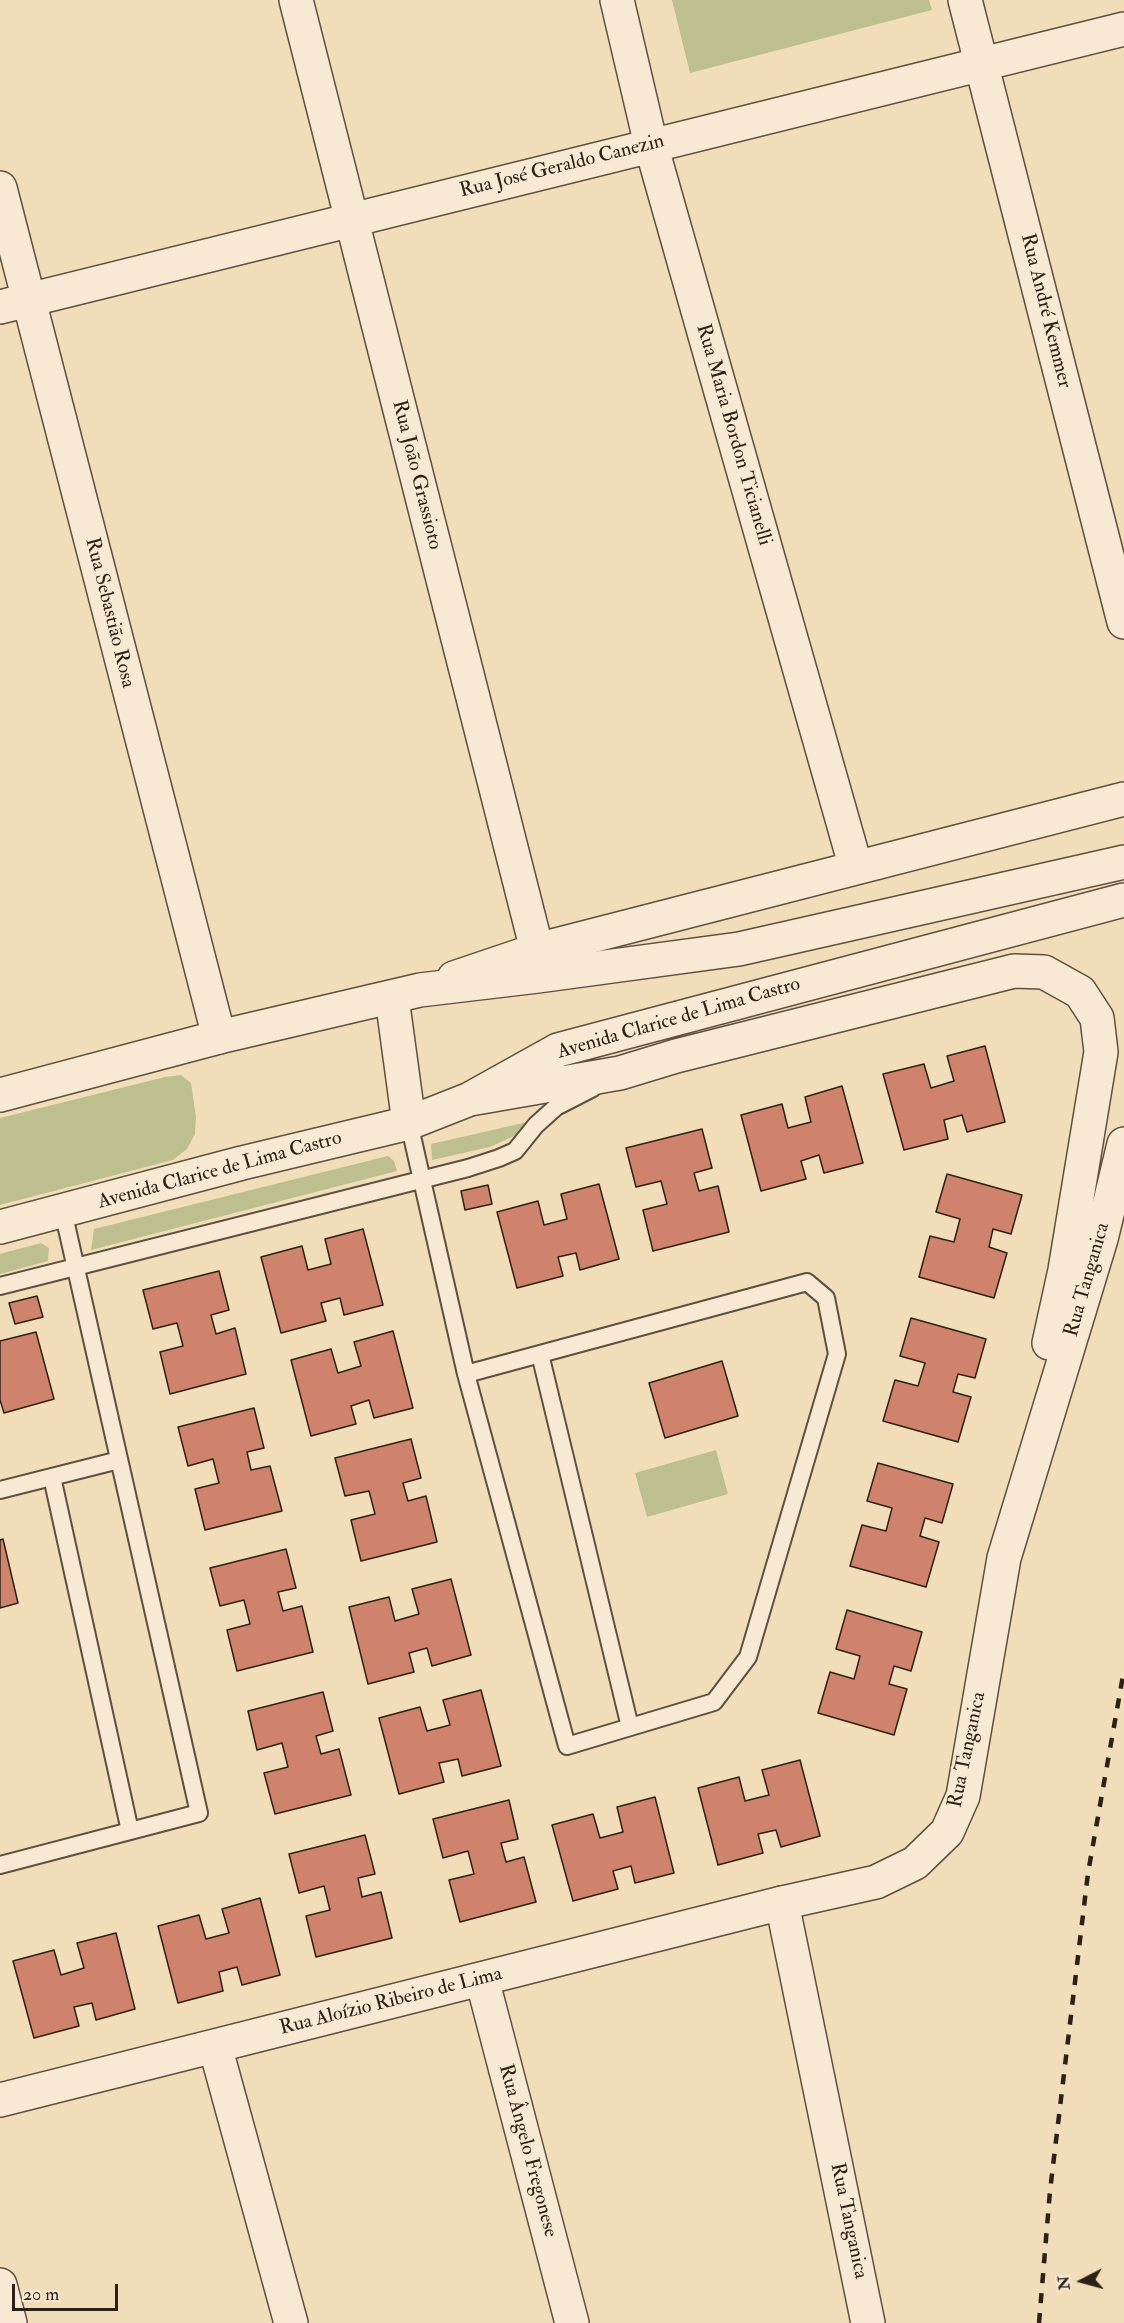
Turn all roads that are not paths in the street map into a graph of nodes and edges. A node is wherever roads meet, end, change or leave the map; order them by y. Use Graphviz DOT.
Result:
graph roads {
  1 [pos="296,0"];
  2 [pos="617,0"];
  3 [pos="965,0"];
  4 [pos="1124,29"];
  5 [pos="981,63"];
  6 [pos="651,145"];
  7 [pos="0,188"];
  8 [pos="351,220"];
  9 [pos="14,304"];
  10 [pos="1124,622"];
  11 [pos="1124,799"];
  12 [pos="1124,862"];
  13 [pos="856,868"];
  14 [pos="1124,900"];
  15 [pos="537,950"];
  16 [pos="406,994"];
  17 [pos="219,1037"];
  18 [pos="620,1073"];
  19 [pos="0,1095"];
  20 [pos="470,1099"];
  21 [pos="409,1123"];
  22 [pos="1124,1144"];
  23 [pos="422,1179"];
  24 [pos="63,1212"];
  25 [pos="0,1227"];
  26 [pos="76,1268"];
  27 [pos="0,1286"];
  28 [pos="540,1354"];
  29 [pos="466,1374"];
  30 [pos="118,1460"];
  31 [pos="52,1477"];
  32 [pos="0,1490"];
  33 [pos="1004,1558"];
  34 [pos="630,1727"];
  35 [pos="130,1831"];
  36 [pos="0,1865"];
  37 [pos="782,1903"];
  38 [pos="482,1979"];
  39 [pos="215,2046"];
  40 [pos="0,2100"];
  41 [pos="0,2285"];
  42 [pos="10,2323"];
  43 [pos="291,2323"];
  44 [pos="572,2323"];
  45 [pos="868,2323"];
  1 -- 8 [label="street, Rua João Grassioto"];
  2 -- 6 [label="street, Rua Maria Bordon Ticianelli"];
  3 -- 5 [label="street, Rua André Kemmer"];
  4 -- 5 [label="street, Rua José Geraldo Canezin"];
  5 -- 6 [label="street, Rua José Geraldo Canezin"];
  5 -- 10 [label="street, Rua André Kemmer"];
  6 -- 8 [label="street, Rua José Geraldo Canezin"];
  6 -- 13 [label="street, Rua Maria Bordon Ticianelli"];
  7 -- 9 [label="street, Rua Sebastião Rosa"];
  8 -- 9 [label="street, Rua José Geraldo Canezin"];
  8 -- 15 [label="street, Rua João Grassioto"];
  9 -- 17 [label="street, Rua Sebastião Rosa"];
  11 -- 13 [label="street"];
  12 -- 16 [label="street"];
  13 -- 15 [label="street"];
  14 -- 20 [label="street, Avenida Clarice de Lima Castro"];
  15 -- 16 [label="street"];
  16 -- 17 [label="street"];
  16 -- 21 [label="street"];
  17 -- 19 [label="street"];
  18 -- 20 [label="street"];
  18 -- 23 [label="lane"];
  18 -- 33 [label="street"];
  20 -- 21 [label="street, Avenida Clarice de Lima Castro"];
  21 -- 23 [label="lane"];
  21 -- 24 [label="street, Avenida Clarice de Lima Castro"];
  22 -- 33 [label="street, Rua Tanganica"];
  23 -- 26 [label="lane"];
  23 -- 29 [label="lane"];
  24 -- 25 [label="street, Avenida Clarice de Lima Castro"];
  24 -- 26 [label="lane"];
  26 -- 27 [label="lane"];
  26 -- 30 [label="lane"];
  28 -- 29 [label="lane"];
  28 -- 34 [label="lane"];
  28 -- 34 [label="lane"];
  29 -- 34 [label="lane"];
  30 -- 31 [label="lane"];
  30 -- 35 [label="lane"];
  31 -- 32 [label="lane"];
  31 -- 35 [label="lane"];
  33 -- 37 [label="street, Rua Tanganica"];
  35 -- 36 [label="lane"];
  37 -- 38 [label="street, Rua Aloízio Ribeiro de Lima"];
  37 -- 45 [label="street, Rua Tanganica"];
  38 -- 39 [label="street, Rua Aloízio Ribeiro de Lima"];
  38 -- 44 [label="street, Rua Ângelo Fregonese"];
  39 -- 40 [label="street, Rua Aloízio Ribeiro de Lima"];
  39 -- 43 [label="street"];
  41 -- 42 [label="street"];
}
